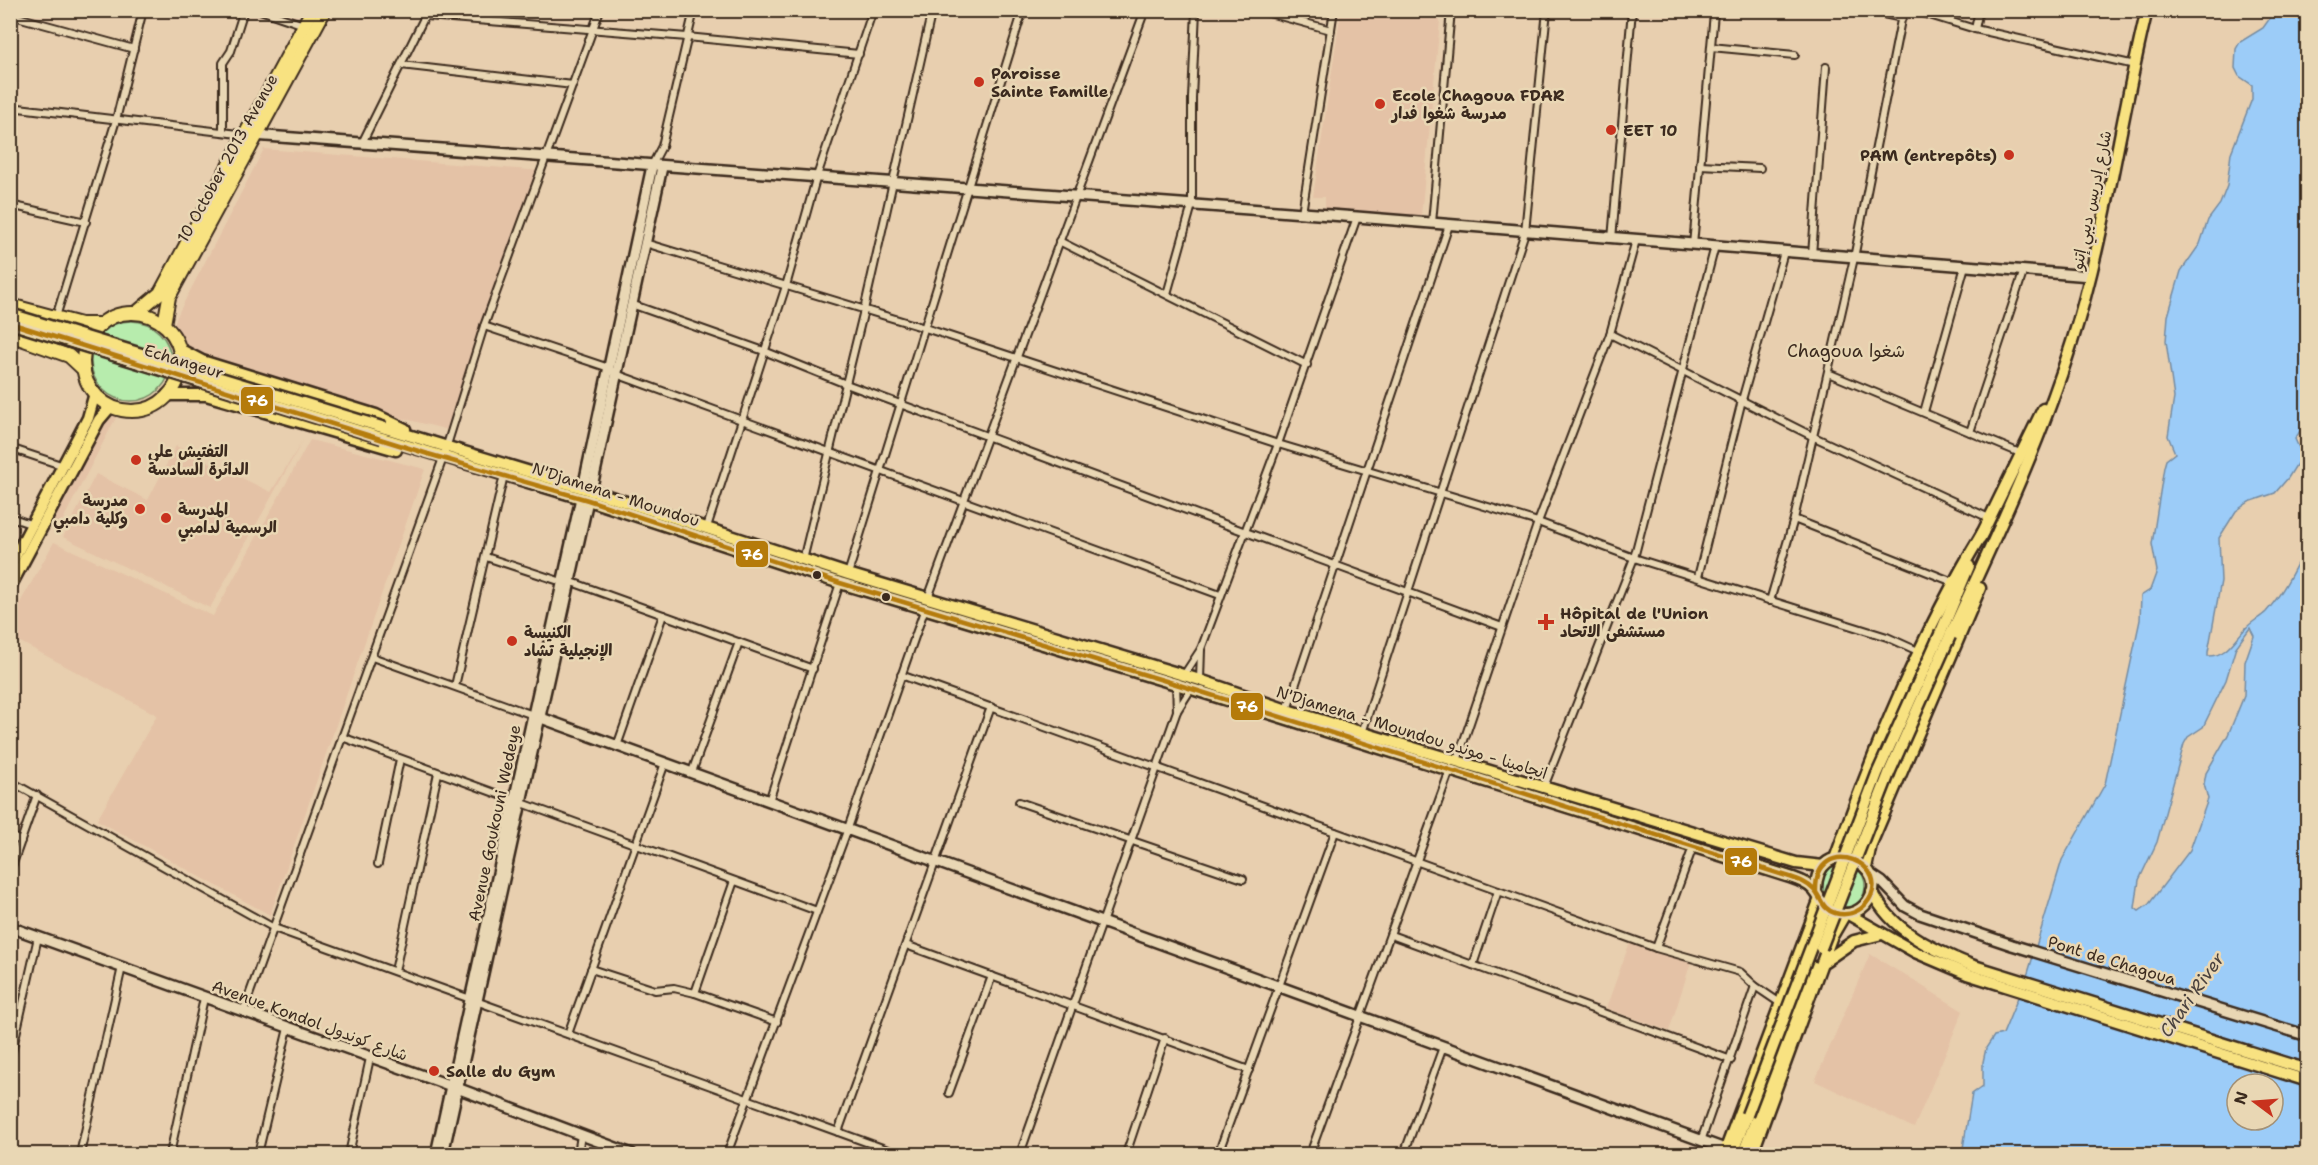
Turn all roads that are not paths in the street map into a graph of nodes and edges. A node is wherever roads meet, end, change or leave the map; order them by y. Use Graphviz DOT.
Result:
graph roads {
  1 [pos="143,10"];
  2 [pos="244,10"];
  3 [pos="260,10"];
  4 [pos="312,10"];
  5 [pos="325,10"];
  6 [pos="600,10"];
  7 [pos="694,10"];
  8 [pos="873,10"];
  9 [pos="932,10"];
  10 [pos="1023,10"];
  11 [pos="1145,10"];
  12 [pos="1196,10"];
  13 [pos="1258,10"];
  14 [pos="1334,10"];
  15 [pos="1451,10"];
  16 [pos="1546,10"];
  17 [pos="1632,10"];
  18 [pos="1866,10"];
  19 [pos="1903,10"];
  20 [pos="1912,10"];
  21 [pos="1979,10"];
  22 [pos="2121,10"];
  23 [pos="427,13"];
  24 [pos="1714,13"];
  25 [pos="2147,13"];
  26 [pos="10,15"];
  27 [pos="1902,18"];
  28 [pos="304,25"];
  29 [pos="594,29"];
  30 [pos="1975,29"];
  31 [pos="1331,30"];
  32 [pos="687,37"];
  33 [pos="1711,47"];
  34 [pos="134,49"];
  35 [pos="859,54"];
  36 [pos="1795,55"];
  37 [pos="401,65"];
  38 [pos="2135,65"];
  39 [pos="1826,67"];
  40 [pos="573,85"];
  41 [pos="10,107"];
  42 [pos="116,120"];
  43 [pos="223,132"];
  44 [pos="253,135"];
  45 [pos="362,143"];
  46 [pos="546,158"];
  47 [pos="1700,165"];
  48 [pos="657,166"];
  49 [pos="1760,168"];
  50 [pos="816,179"];
  51 [pos="892,184"];
  52 [pos="969,189"];
  53 [pos="1074,196"];
  54 [pos="10,205"];
  55 [pos="1192,205"];
  56 [pos="1302,213"];
  57 [pos="1357,217"];
  58 [pos="86,222"];
  59 [pos="1432,223"];
  60 [pos="1449,225"];
  61 [pos="1525,232"];
  62 [pos="1612,239"];
  63 [pos="1636,240"];
  64 [pos="1059,241"];
  65 [pos="645,243"];
  66 [pos="1693,245"];
  67 [pos="1715,246"];
  68 [pos="1784,252"];
  69 [pos="1812,255"];
  70 [pos="1854,258"];
  71 [pos="1965,266"];
  72 [pos="2024,270"];
  73 [pos="2091,276"];
  74 [pos="786,286"];
  75 [pos="1167,294"];
  76 [pos="10,304"];
  77 [pos="631,304"];
  78 [pos="864,310"];
  79 [pos="136,313"];
  80 [pos="10,314"];
  81 [pos="56,318"];
  82 [pos="10,323"];
  83 [pos="101,324"];
  84 [pos="164,324"];
  85 [pos="484,326"];
  86 [pos="925,328"];
  87 [pos="1610,334"];
  88 [pos="10,335"];
  89 [pos="179,349"];
  90 [pos="765,351"];
  91 [pos="1017,358"];
  92 [pos="1307,365"];
  93 [pos="84,370"];
  94 [pos="612,371"];
  95 [pos="1683,371"];
  96 [pos="1828,373"];
  97 [pos="846,384"];
  98 [pos="95,393"];
  99 [pos="2053,393"];
  100 [pos="167,395"];
  101 [pos="1742,400"];
  102 [pos="902,403"];
  103 [pos="111,406"];
  104 [pos="1924,412"];
  105 [pos="742,421"];
  106 [pos="1970,432"];
  107 [pos="383,433"];
  108 [pos="986,436"];
  109 [pos="1812,436"];
  110 [pos="424,440"];
  111 [pos="1278,444"];
  112 [pos="446,446"];
  113 [pos="10,448"];
  114 [pos="829,453"];
  115 [pos="2020,453"];
  116 [pos="428,454"];
  117 [pos="443,458"];
  118 [pos="64,466"];
  119 [pos="1368,470"];
  120 [pos="881,471"];
  121 [pos="504,475"];
  122 [pos="58,488"];
  123 [pos="1440,493"];
  124 [pos="586,494"];
  125 [pos="962,501"];
  126 [pos="10,518"];
  127 [pos="1989,518"];
  128 [pos="1794,519"];
  129 [pos="1538,522"];
  130 [pos="33,525"];
  131 [pos="707,527"];
  132 [pos="1245,530"];
  133 [pos="1983,532"];
  134 [pos="1995,537"];
  135 [pos="486,557"];
  136 [pos="1634,558"];
  137 [pos="803,560"];
  138 [pos="1334,565"];
  139 [pos="10,566"];
  140 [pos="822,566"];
  141 [pos="848,574"];
  142 [pos="1698,577"];
  143 [pos="566,581"];
  144 [pos="1953,582"];
  145 [pos="840,583"];
  146 [pos="10,588"];
  147 [pos="1406,591"];
  148 [pos="1220,595"];
  149 [pos="1770,601"];
  150 [pos="927,603"];
  151 [pos="663,615"];
  152 [pos="1502,627"];
  153 [pos="1945,634"];
  154 [pos="739,642"];
  155 [pos="1201,649"];
  156 [pos="1920,652"];
  157 [pos="372,657"];
  158 [pos="813,669"];
  159 [pos="901,675"];
  160 [pos="1185,675"];
  161 [pos="1200,680"];
  162 [pos="1176,684"];
  163 [pos="455,686"];
  164 [pos="1191,689"];
  165 [pos="991,707"];
  166 [pos="1287,710"];
  167 [pos="1177,711"];
  168 [pos="536,716"];
  169 [pos="1362,733"];
  170 [pos="342,737"];
  171 [pos="617,746"];
  172 [pos="400,759"];
  173 [pos="664,763"];
  174 [pos="1454,765"];
  175 [pos="1158,767"];
  176 [pos="438,772"];
  177 [pos="692,772"];
  178 [pos="10,781"];
  179 [pos="1544,787"];
  180 [pos="37,795"];
  181 [pos="517,801"];
  182 [pos="768,801"];
  183 [pos="1019,802"];
  184 [pos="847,831"];
  185 [pos="1335,832"];
  186 [pos="10,836"];
  187 [pos="21,841"];
  188 [pos="1132,841"];
  189 [pos="636,845"];
  190 [pos="1693,847"];
  191 [pos="1835,859"];
  192 [pos="1417,861"];
  193 [pos="935,863"];
  194 [pos="378,864"];
  195 [pos="1823,866"];
  196 [pos="1868,871"];
  197 [pos="10,872"];
  198 [pos="1243,879"];
  199 [pos="734,881"];
  200 [pos="1498,891"];
  201 [pos="1872,891"];
  202 [pos="1818,896"];
  203 [pos="817,911"];
  204 [pos="1847,914"];
  205 [pos="1102,923"];
  206 [pos="10,927"];
  207 [pos="274,928"];
  208 [pos="1882,934"];
  209 [pos="1390,935"];
  210 [pos="38,937"];
  211 [pos="906,945"];
  212 [pos="1656,948"];
  213 [pos="1822,964"];
  214 [pos="1473,965"];
  215 [pos="122,968"];
  216 [pos="591,969"];
  217 [pos="395,971"];
  218 [pos="992,976"];
  219 [pos="1999,980"];
  220 [pos="1755,986"];
  221 [pos="1280,987"];
  222 [pos="695,993"];
  223 [pos="204,998"];
  224 [pos="473,1000"];
  225 [pos="1780,1003"];
  226 [pos="1073,1005"];
  227 [pos="243,1012"];
  228 [pos="1360,1018"];
  229 [pos="777,1022"];
  230 [pos="288,1028"];
  231 [pos="568,1034"];
  232 [pos="2307,1036"];
  233 [pos="1166,1038"];
  234 [pos="1443,1047"];
  235 [pos="370,1058"];
  236 [pos="1731,1060"];
  237 [pos="10,1061"];
  238 [pos="1249,1070"];
  239 [pos="2307,1070"];
  240 [pos="2307,1082"];
  241 [pos="454,1087"];
  242 [pos="949,1093"];
  243 [pos="747,1100"];
  244 [pos="1752,1117"];
  245 [pos="838,1132"];
  246 [pos="581,1135"];
  247 [pos="1701,1141"];
  248 [pos="1727,1153"];
  249 [pos="81,1155"];
  250 [pos="170,1155"];
  251 [pos="258,1155"];
  252 [pos="349,1155"];
  253 [pos="436,1155"];
  254 [pos="443,1155"];
  255 [pos="578,1155"];
  256 [pos="632,1155"];
  257 [pos="727,1155"];
  258 [pos="899,1155"];
  259 [pos="1020,1155"];
  260 [pos="1126,1155"];
  261 [pos="1218,1155"];
  262 [pos="1310,1155"];
  263 [pos="1404,1155"];
  264 [pos="1743,1155"];
  265 [pos="1752,1155"];
  1 -- 34 [label="street"];
  2 -- 43 [label="street"];
  3 -- 28 [label="street"];
  4 -- 28 [label="highway, 10 October 2013 Avenue"];
  5 -- 44 [label="highway, 10 October 2013 Avenue"];
  6 -- 29 [label="street"];
  7 -- 32 [label="street"];
  8 -- 35 [label="street"];
  9 -- 51 [label="street"];
  10 -- 52 [label="street"];
  11 -- 53 [label="street"];
  12 -- 55 [label="street"];
  13 -- 31 [label="street"];
  14 -- 31 [label="street"];
  15 -- 59 [label="street"];
  16 -- 61 [label="street"];
  17 -- 62 [label="street"];
  18 -- 27 [label="street"];
  19 -- 27 [label="street"];
  20 -- 30 [label="street"];
  21 -- 30 [label="street"];
  22 -- 25 [label="street"];
  23 -- 29 [label="street"];
  23 -- 37 [label="street"];
  24 -- 33 [label="street"];
  25 -- 38 [label="main road, شارع إدريس ديبي إتنو"];
  26 -- 34 [label="street"];
  27 -- 70 [label="street"];
  28 -- 44 [label="highway, 10 October 2013 Avenue"];
  29 -- 32 [label="street"];
  29 -- 40 [label="street"];
  30 -- 38 [label="street"];
  31 -- 56 [label="street"];
  32 -- 35 [label="street"];
  32 -- 48 [label="street"];
  33 -- 36 [label="street"];
  33 -- 47 [label="street"];
  34 -- 42 [label="street"];
  35 -- 50 [label="street"];
  37 -- 40 [label="street"];
  37 -- 45 [label="street"];
  38 -- 73 [label="main road, شارع إدريس ديبي إتنو"];
  39 -- 69 [label="street"];
  40 -- 46 [label="street"];
  41 -- 42 [label="street"];
  42 -- 43 [label="street"];
  42 -- 58 [label="street"];
  43 -- 44 [label="street"];
  44 -- 45 [label="street"];
  44 -- 79 [label="highway, 10 October 2013 Avenue"];
  44 -- 84 [label="highway, 10 October 2013 Avenue"];
  45 -- 46 [label="street"];
  46 -- 48 [label="street"];
  46 -- 85 [label="street"];
  47 -- 49 [label="street"];
  47 -- 66 [label="street"];
  48 -- 50 [label="street"];
  48 -- 65 [label="street"];
  48 -- 94 [label="street"];
  50 -- 51 [label="street"];
  50 -- 74 [label="street"];
  51 -- 52 [label="street"];
  51 -- 78 [label="street"];
  52 -- 53 [label="street"];
  52 -- 86 [label="street"];
  53 -- 55 [label="street"];
  53 -- 64 [label="street"];
  54 -- 58 [label="street"];
  55 -- 56 [label="street"];
  55 -- 75 [label="street"];
  56 -- 57 [label="street"];
  57 -- 59 [label="street"];
  57 -- 92 [label="street"];
  58 -- 81 [label="street"];
  59 -- 60 [label="street"];
  60 -- 61 [label="street"];
  60 -- 119 [label="street"];
  61 -- 62 [label="street"];
  61 -- 123 [label="street"];
  62 -- 63 [label="street"];
  63 -- 66 [label="street"];
  63 -- 87 [label="street"];
  64 -- 75 [label="street"];
  64 -- 91 [label="street"];
  65 -- 74 [label="street"];
  65 -- 77 [label="street"];
  66 -- 67 [label="street"];
  67 -- 68 [label="street"];
  67 -- 95 [label="street"];
  68 -- 69 [label="street"];
  68 -- 101 [label="street"];
  69 -- 70 [label="street"];
  70 -- 71 [label="street"];
  70 -- 96 [label="street"];
  71 -- 72 [label="street"];
  71 -- 104 [label="street"];
  72 -- 73 [label="street"];
  72 -- 106 [label="street"];
  73 -- 99 [label="main road, شارع إدريس ديبي إتنو"];
  74 -- 78 [label="street"];
  74 -- 90 [label="street"];
  75 -- 92 [label="street"];
  76 -- 81 [label="highway"];
  77 -- 90 [label="street"];
  77 -- 94 [label="street"];
  78 -- 86 [label="street"];
  78 -- 97 [label="street"];
  79 -- 83 [label="highway"];
  79 -- 84 [label="highway"];
  80 -- 107 [label="main road, bridge"];
  81 -- 83 [label="highway"];
  82 -- 107 [label="main road, Echangeur, bridge"];
  83 -- 93 [label="highway"];
  84 -- 89 [label="highway"];
  85 -- 94 [label="street"];
  85 -- 112 [label="street"];
  86 -- 91 [label="street"];
  86 -- 102 [label="street"];
  87 -- 95 [label="street"];
  87 -- 129 [label="street"];
  88 -- 93 [label="highway"];
  89 -- 100 [label="highway"];
  89 -- 110 [label="main road"];
  90 -- 97 [label="street"];
  90 -- 105 [label="street"];
  91 -- 108 [label="street"];
  91 -- 111 [label="street"];
  92 -- 111 [label="street"];
  93 -- 98 [label="highway"];
  94 -- 105 [label="street"];
  94 -- 124 [label="street, Avenue Goukouni Wedeye"];
  95 -- 101 [label="street"];
  95 -- 136 [label="street"];
  96 -- 104 [label="street"];
  96 -- 109 [label="street"];
  97 -- 102 [label="street"];
  97 -- 114 [label="street"];
  98 -- 103 [label="highway"];
  98 -- 118 [label="main road"];
  99 -- 115 [label="main road, شارع إدريس ديبي إتنو"];
  99 -- 134 [label="main road, شارع إدريس ديبي إتنو"];
  100 -- 103 [label="highway"];
  100 -- 116 [label="main road"];
  101 -- 109 [label="street"];
  101 -- 142 [label="street"];
  102 -- 108 [label="street"];
  102 -- 120 [label="street"];
  103 -- 122 [label="main road"];
  104 -- 106 [label="street"];
  105 -- 114 [label="street"];
  105 -- 131 [label="street"];
  106 -- 115 [label="street"];
  107 -- 110 [label="main road, N'Djamena - Moundou"];
  107 -- 116 [label="main road, N'Djamena - Moundou"];
  108 -- 125 [label="street"];
  108 -- 132 [label="street"];
  109 -- 127 [label="street"];
  109 -- 128 [label="street"];
  110 -- 112 [label="main road, N'Djamena - Moundou"];
  111 -- 119 [label="street"];
  111 -- 132 [label="street"];
  112 -- 117 [label="street"];
  112 -- 124 [label="main road, N'Djamena - Moundou"];
  113 -- 118 [label="street"];
  114 -- 120 [label="street"];
  114 -- 137 [label="street"];
  115 -- 127 [label="main road, شارع إدريس ديبي إتنو"];
  116 -- 117 [label="main road, N'Djamena - Moundou"];
  117 -- 121 [label="main road, N'Djamena - Moundou"];
  117 -- 157 [label="street"];
  118 -- 122 [label="main road"];
  119 -- 123 [label="street"];
  119 -- 138 [label="street"];
  120 -- 125 [label="street"];
  120 -- 141 [label="street"];
  121 -- 124 [label="main road, N'Djamena - Moundou"];
  121 -- 135 [label="street"];
  122 -- 130 [label="main road"];
  122 -- 146 [label="main road"];
  123 -- 129 [label="street"];
  123 -- 147 [label="street"];
  124 -- 131 [label="main road, N'Djamena - Moundou"];
  124 -- 143 [label="street, Avenue Goukouni Wedeye"];
  124 -- 145 [label="main road, N'Djamena - Moundou"];
  125 -- 148 [label="street"];
  125 -- 150 [label="street"];
  126 -- 130 [label="street"];
  127 -- 133 [label="main road, شارع إدريس ديبي إتنو"];
  128 -- 144 [label="street"];
  128 -- 149 [label="street"];
  129 -- 136 [label="street"];
  129 -- 152 [label="street"];
  130 -- 139 [label="main road"];
  131 -- 137 [label="main road, N'Djamena - Moundou"];
  132 -- 138 [label="street"];
  132 -- 148 [label="street"];
  133 -- 144 [label="main road"];
  133 -- 153 [label="main road, شارع إدريس ديبي إتنو"];
  134 -- 153 [label="main road, شارع إدريس ديبي إتنو"];
  134 -- 196 [label="main road"];
  135 -- 143 [label="street"];
  135 -- 163 [label="street"];
  136 -- 142 [label="street"];
  136 -- 179 [label="street"];
  137 -- 140 [label="main road, N'Djamena - Moundou"];
  138 -- 147 [label="street"];
  138 -- 166 [label="street"];
  140 -- 141 [label="main road, N'Djamena - Moundou انجامينا - موندو"];
  141 -- 150 [label="main road, N'Djamena - Moundou انجامينا - موندو"];
  142 -- 149 [label="street"];
  143 -- 151 [label="street"];
  143 -- 168 [label="street, Avenue Goukouni Wedeye"];
  144 -- 156 [label="main road"];
  145 -- 150 [label="main road, N'Djamena - Moundou انجامينا - موندو"];
  145 -- 158 [label="street"];
  147 -- 152 [label="street"];
  147 -- 169 [label="street"];
  148 -- 155 [label="street"];
  149 -- 156 [label="street"];
  150 -- 159 [label="street"];
  150 -- 160 [label="main road, N'Djamena - Moundou انجامينا - موندو"];
  150 -- 162 [label="main road, N'Djamena - Moundou انجامينا - موندو"];
  151 -- 154 [label="street"];
  151 -- 171 [label="street"];
  152 -- 174 [label="street"];
  153 -- 244 [label="main road, bridge"];
  154 -- 158 [label="street"];
  154 -- 177 [label="street"];
  155 -- 160 [label="street"];
  155 -- 161 [label="street"];
  156 -- 191 [label="main road"];
  157 -- 163 [label="street"];
  157 -- 170 [label="street"];
  158 -- 182 [label="street"];
  159 -- 165 [label="street"];
  159 -- 184 [label="street"];
  160 -- 161 [label="main road, N'Djamena - Moundou انجامينا - موندو"];
  161 -- 166 [label="main road, N'Djamena - Moundou انجامينا - موندو"];
  162 -- 164 [label="main road, N'Djamena - Moundou انجامينا - موندو"];
  162 -- 167 [label="street"];
  163 -- 168 [label="street"];
  164 -- 167 [label="street"];
  164 -- 174 [label="main road, N'Djamena - Moundou انجامينا - موندو"];
  165 -- 175 [label="street"];
  165 -- 193 [label="street"];
  166 -- 169 [label="main road, N'Djamena - Moundou انجامينا - موندو"];
  167 -- 175 [label="street"];
  168 -- 171 [label="street"];
  168 -- 181 [label="street, Avenue Goukouni Wedeye"];
  169 -- 174 [label="main road, N'Djamena - Moundou انجامينا - موندو"];
  170 -- 172 [label="street"];
  170 -- 207 [label="street"];
  171 -- 173 [label="street"];
  172 -- 176 [label="street"];
  172 -- 194 [label="street"];
  173 -- 177 [label="street"];
  173 -- 189 [label="street"];
  174 -- 179 [label="main road, N'Djamena - Moundou انجامينا - موندو"];
  174 -- 190 [label="main road, N'Djamena - Moundou انجامينا - موندو"];
  174 -- 192 [label="street"];
  175 -- 185 [label="street"];
  175 -- 188 [label="street"];
  176 -- 181 [label="street"];
  176 -- 217 [label="street"];
  177 -- 182 [label="street"];
  178 -- 180 [label="street"];
  179 -- 195 [label="main road, N'Djamena - Moundou انجامينا - موندو"];
  180 -- 187 [label="street"];
  180 -- 207 [label="street"];
  181 -- 189 [label="street"];
  181 -- 224 [label="street, Avenue Goukouni Wedeye"];
  182 -- 184 [label="street"];
  183 -- 188 [label="street"];
  184 -- 193 [label="street"];
  184 -- 203 [label="street"];
  185 -- 192 [label="street"];
  185 -- 221 [label="street"];
  186 -- 187 [label="street"];
  187 -- 197 [label="street"];
  188 -- 198 [label="street"];
  188 -- 205 [label="street"];
  189 -- 199 [label="street"];
  189 -- 216 [label="street"];
  190 -- 202 [label="main road, N'Djamena - Moundou انجامينا - موندو"];
  190 -- 212 [label="street"];
  191 -- 195 [label="main road"];
  191 -- 196 [label="main road"];
  192 -- 200 [label="street"];
  192 -- 209 [label="street"];
  193 -- 205 [label="street"];
  193 -- 211 [label="street"];
  195 -- 202 [label="main road"];
  196 -- 201 [label="main road"];
  196 -- 232 [label="street, Pont de Chagoua"];
  199 -- 203 [label="street"];
  199 -- 222 [label="street"];
  200 -- 212 [label="street"];
  200 -- 214 [label="street"];
  201 -- 204 [label="main road"];
  201 -- 219 [label="main road"];
  202 -- 204 [label="main road"];
  202 -- 225 [label="main road"];
  203 -- 229 [label="street"];
  204 -- 208 [label="main road"];
  204 -- 213 [label="main road"];
  205 -- 221 [label="street"];
  205 -- 226 [label="street"];
  206 -- 210 [label="street, Avenue Kondol شارع كوندول"];
  207 -- 217 [label="street"];
  207 -- 227 [label="street"];
  208 -- 213 [label="main road"];
  208 -- 219 [label="main road"];
  209 -- 214 [label="street"];
  209 -- 228 [label="street"];
  210 -- 215 [label="street, Avenue Kondol شارع كوندول"];
  210 -- 237 [label="street"];
  211 -- 218 [label="street"];
  211 -- 245 [label="street"];
  212 -- 220 [label="street"];
  213 -- 265 [label="main road"];
  214 -- 236 [label="street"];
  215 -- 223 [label="street, Avenue Kondol شارع كوندول"];
  215 -- 249 [label="street"];
  216 -- 222 [label="street"];
  216 -- 231 [label="street"];
  217 -- 224 [label="street"];
  218 -- 226 [label="street"];
  218 -- 242 [label="street"];
  219 -- 239 [label="main road"];
  219 -- 240 [label="main road"];
  220 -- 225 [label="street"];
  220 -- 236 [label="street"];
  221 -- 228 [label="street"];
  221 -- 238 [label="street"];
  222 -- 229 [label="street"];
  223 -- 227 [label="street, Avenue Kondol شارع كوندول"];
  223 -- 250 [label="street"];
  224 -- 231 [label="street"];
  224 -- 241 [label="street, Avenue Goukouni Wedeye"];
  225 -- 248 [label="main road"];
  226 -- 233 [label="street"];
  226 -- 259 [label="street"];
  227 -- 230 [label="street, Avenue Kondol شارع كوندول"];
  228 -- 234 [label="street"];
  228 -- 262 [label="street"];
  229 -- 243 [label="street"];
  230 -- 235 [label="street, Avenue Kondol شارع كوندول"];
  230 -- 251 [label="street"];
  231 -- 243 [label="street"];
  233 -- 238 [label="street"];
  233 -- 260 [label="street"];
  234 -- 247 [label="street"];
  234 -- 263 [label="street"];
  235 -- 241 [label="street, Avenue Kondol شارع كوندول"];
  235 -- 252 [label="street"];
  236 -- 247 [label="street"];
  238 -- 261 [label="street"];
  241 -- 246 [label="street, Avenue Kondol شارع كوندول"];
  241 -- 253 [label="street, Avenue Goukouni Wedeye"];
  241 -- 254 [label="street, Avenue Goukouni Wedeye"];
  243 -- 245 [label="street"];
  243 -- 257 [label="street"];
  244 -- 248 [label="main road"];
  244 -- 264 [label="main road"];
  245 -- 258 [label="street"];
  246 -- 255 [label="street"];
  246 -- 256 [label="street, Avenue Kondol شارع كوندول"];
  247 -- 248 [label="street"];
}
